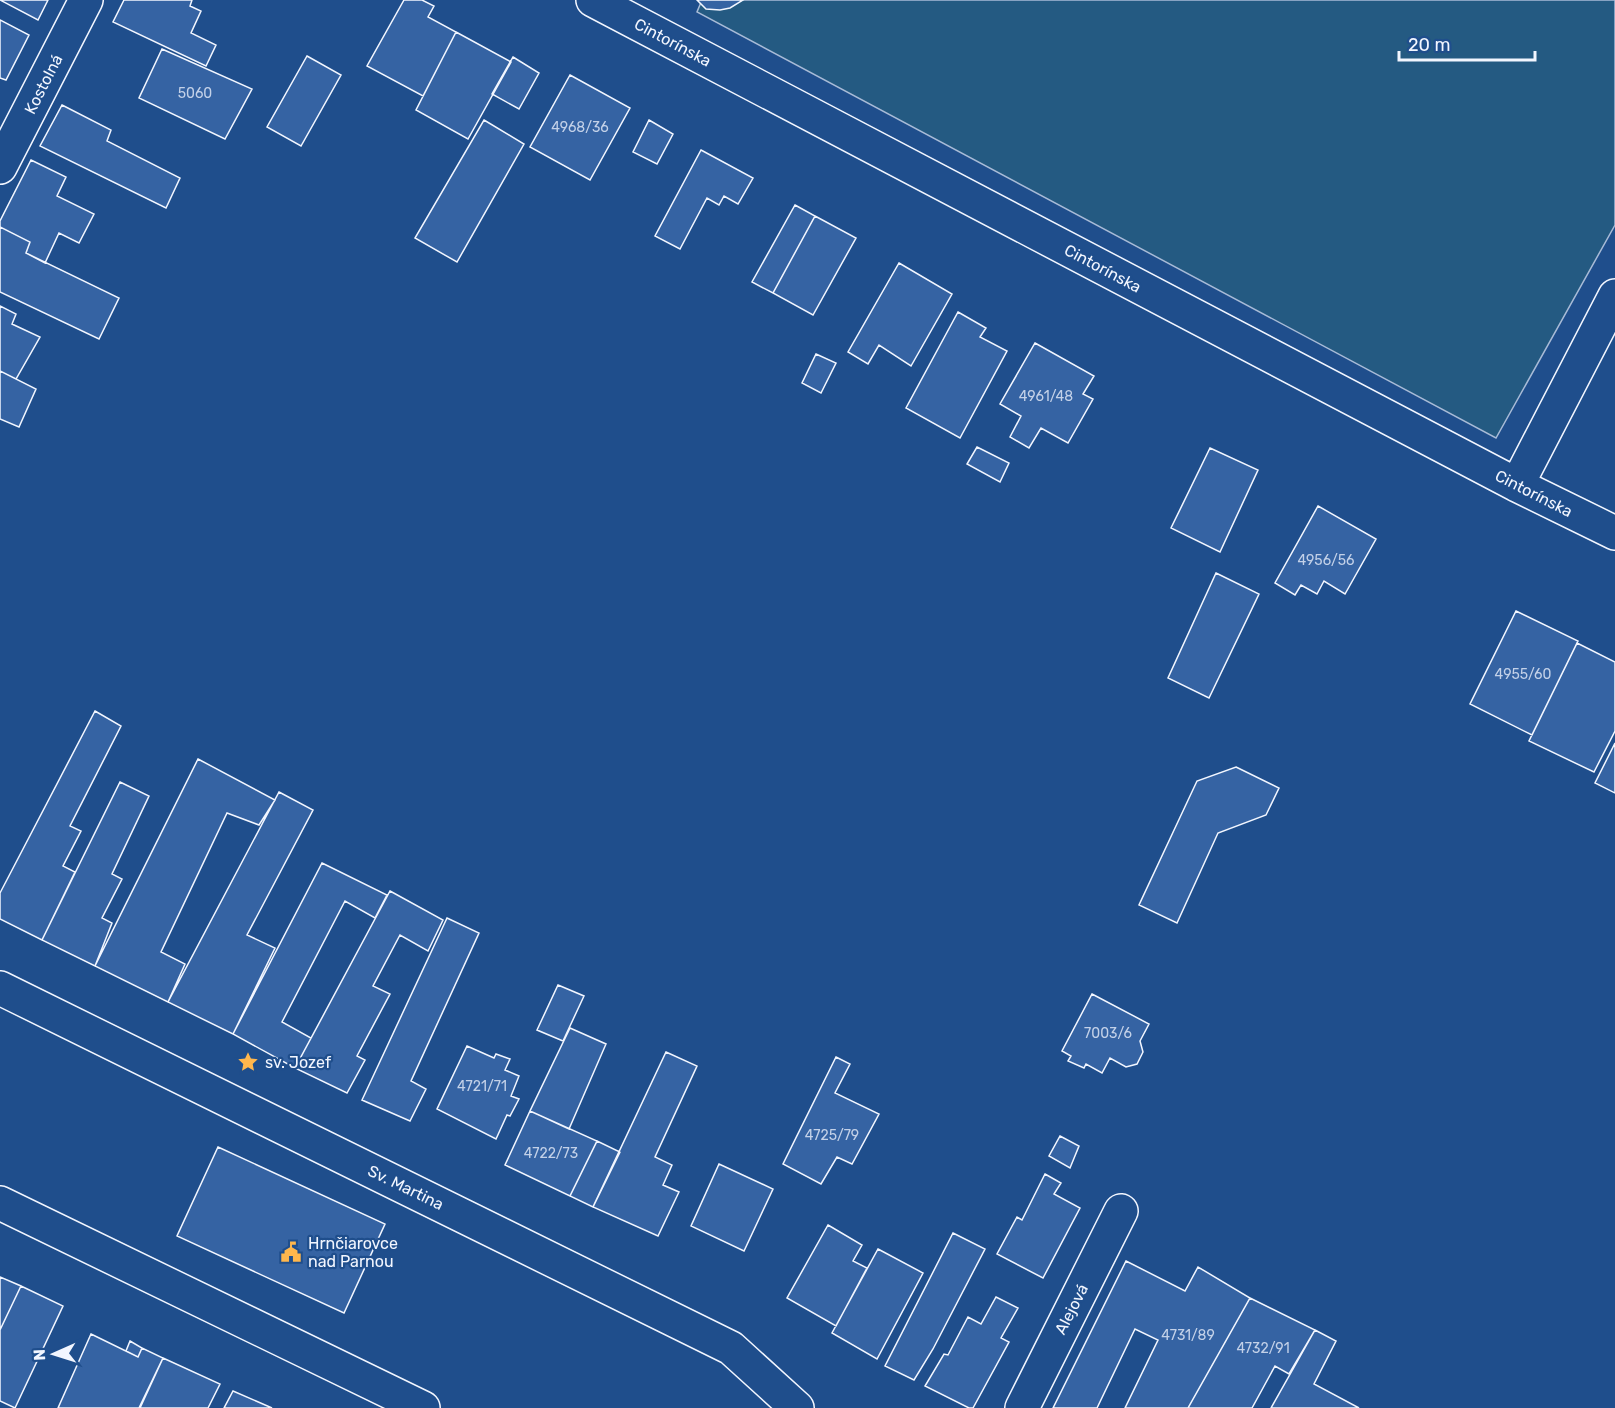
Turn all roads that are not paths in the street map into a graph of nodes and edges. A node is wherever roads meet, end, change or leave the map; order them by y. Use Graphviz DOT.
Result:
graph roads {
  1 [pos="86,0"];
  2 [pos="593,0"];
  3 [pos="0,167"];
  4 [pos="1615,297"];
  5 [pos="1517,485"];
  6 [pos="1615,533"];
  7 [pos="0,988"];
  8 [pos="0,1203"];
  9 [pos="1121,1211"];
  10 [pos="423,1408"];
  11 [pos="797,1408"];
  12 [pos="1022,1408"];
  1 -- 3 [label="street, Kostolná"];
  2 -- 5 [label="street, Cintorínska"];
  4 -- 5 [label="street"];
  5 -- 6 [label="street, Cintorínska"];
  7 -- 11 [label="street, Sv. Martina"];
  8 -- 10 [label="street"];
  9 -- 12 [label="street, Alejová"];
}
